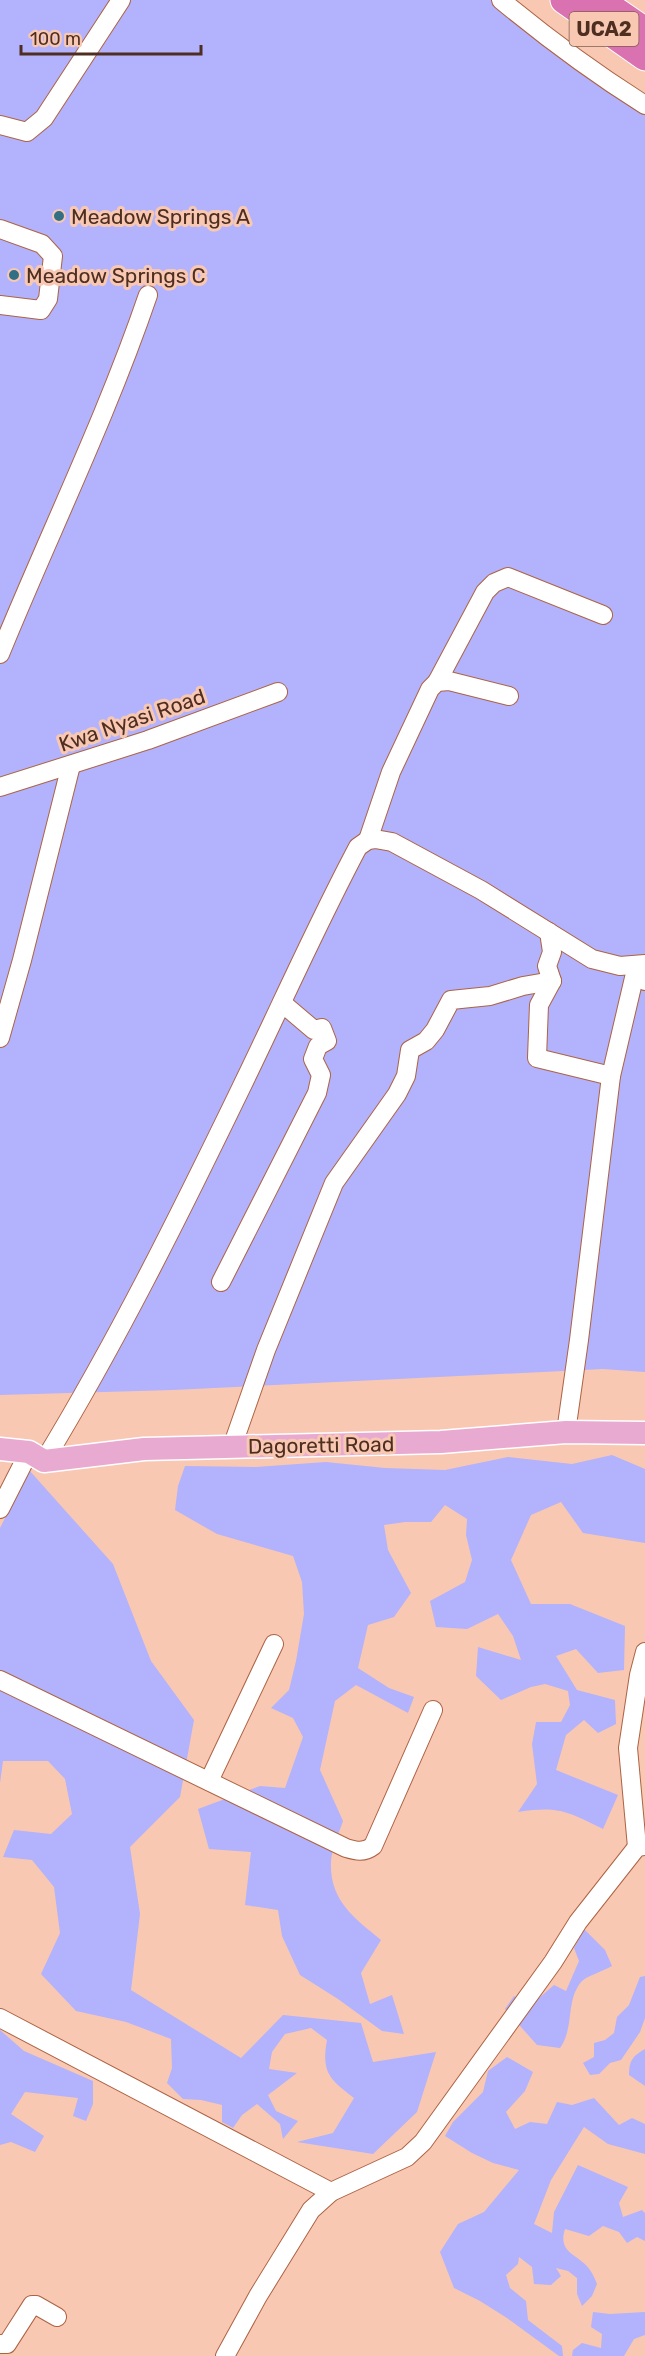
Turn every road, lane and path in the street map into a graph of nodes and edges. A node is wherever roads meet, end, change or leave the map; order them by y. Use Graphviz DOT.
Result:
graph roads {
  1 [pos="122,0"];
  2 [pos="501,0"];
  3 [pos="564,0"];
  4 [pos="600,0"];
  5 [pos="645,31"];
  6 [pos="645,57"];
  7 [pos="645,105"];
  8 [pos="0,125"];
  9 [pos="0,229"];
  10 [pos="148,295"];
  11 [pos="0,305"];
  12 [pos="603,615"];
  13 [pos="0,654"];
  14 [pos="437,682"];
  15 [pos="278,692"];
  16 [pos="509,696"];
  17 [pos="71,765"];
  18 [pos="0,787"];
  19 [pos="368,840"];
  20 [pos="549,932"];
  21 [pos="642,970"];
  22 [pos="552,981"];
  23 [pos="282,1003"];
  24 [pos="0,1038"];
  25 [pos="611,1076"];
  26 [pos="221,1282"];
  27 [pos="566,1432"];
  28 [pos="645,1432"];
  29 [pos="232,1447"];
  30 [pos="0,1449"];
  31 [pos="36,1456"];
  32 [pos="0,1509"];
  33 [pos="274,1644"];
  34 [pos="645,1652"];
  35 [pos="0,1680"];
  36 [pos="433,1710"];
  37 [pos="209,1781"];
  38 [pos="641,1847"];
  39 [pos="0,2018"];
  40 [pos="331,2192"];
  41 [pos="57,2317"];
  42 [pos="0,2344"];
  43 [pos="225,2356"];
  1 -- 8 [label="street"];
  2 -- 7 [label="street"];
  3 -- 6 [label="highway, UCA2"];
  4 -- 5 [label="highway, UCA2"];
  9 -- 11 [label="street"];
  10 -- 13 [label="street"];
  12 -- 14 [label="street"];
  14 -- 16 [label="street"];
  14 -- 19 [label="street"];
  15 -- 17 [label="street, Kwa Nyasi Road"];
  17 -- 18 [label="street, Kwa Nyasi Road"];
  17 -- 24 [label="street"];
  19 -- 20 [label="street"];
  19 -- 23 [label="street"];
  20 -- 21 [label="street"];
  20 -- 22 [label="street"];
  21 -- 25 [label="street"];
  22 -- 25 [label="street"];
  22 -- 29 [label="street"];
  23 -- 26 [label="street"];
  23 -- 31 [label="street"];
  25 -- 27 [label="street"];
  27 -- 28 [label="main road, Dagoretti Road"];
  27 -- 29 [label="main road, Dagoretti Road"];
  29 -- 31 [label="main road, Dagoretti Road"];
  30 -- 31 [label="main road, Dagoretti Road"];
  31 -- 32 [label="street"];
  33 -- 37 [label="street"];
  34 -- 38 [label="street"];
  35 -- 37 [label="street"];
  36 -- 37 [label="street"];
  38 -- 40 [label="street"];
  39 -- 40 [label="street"];
  40 -- 43 [label="street"];
  41 -- 42 [label="street"];
}
